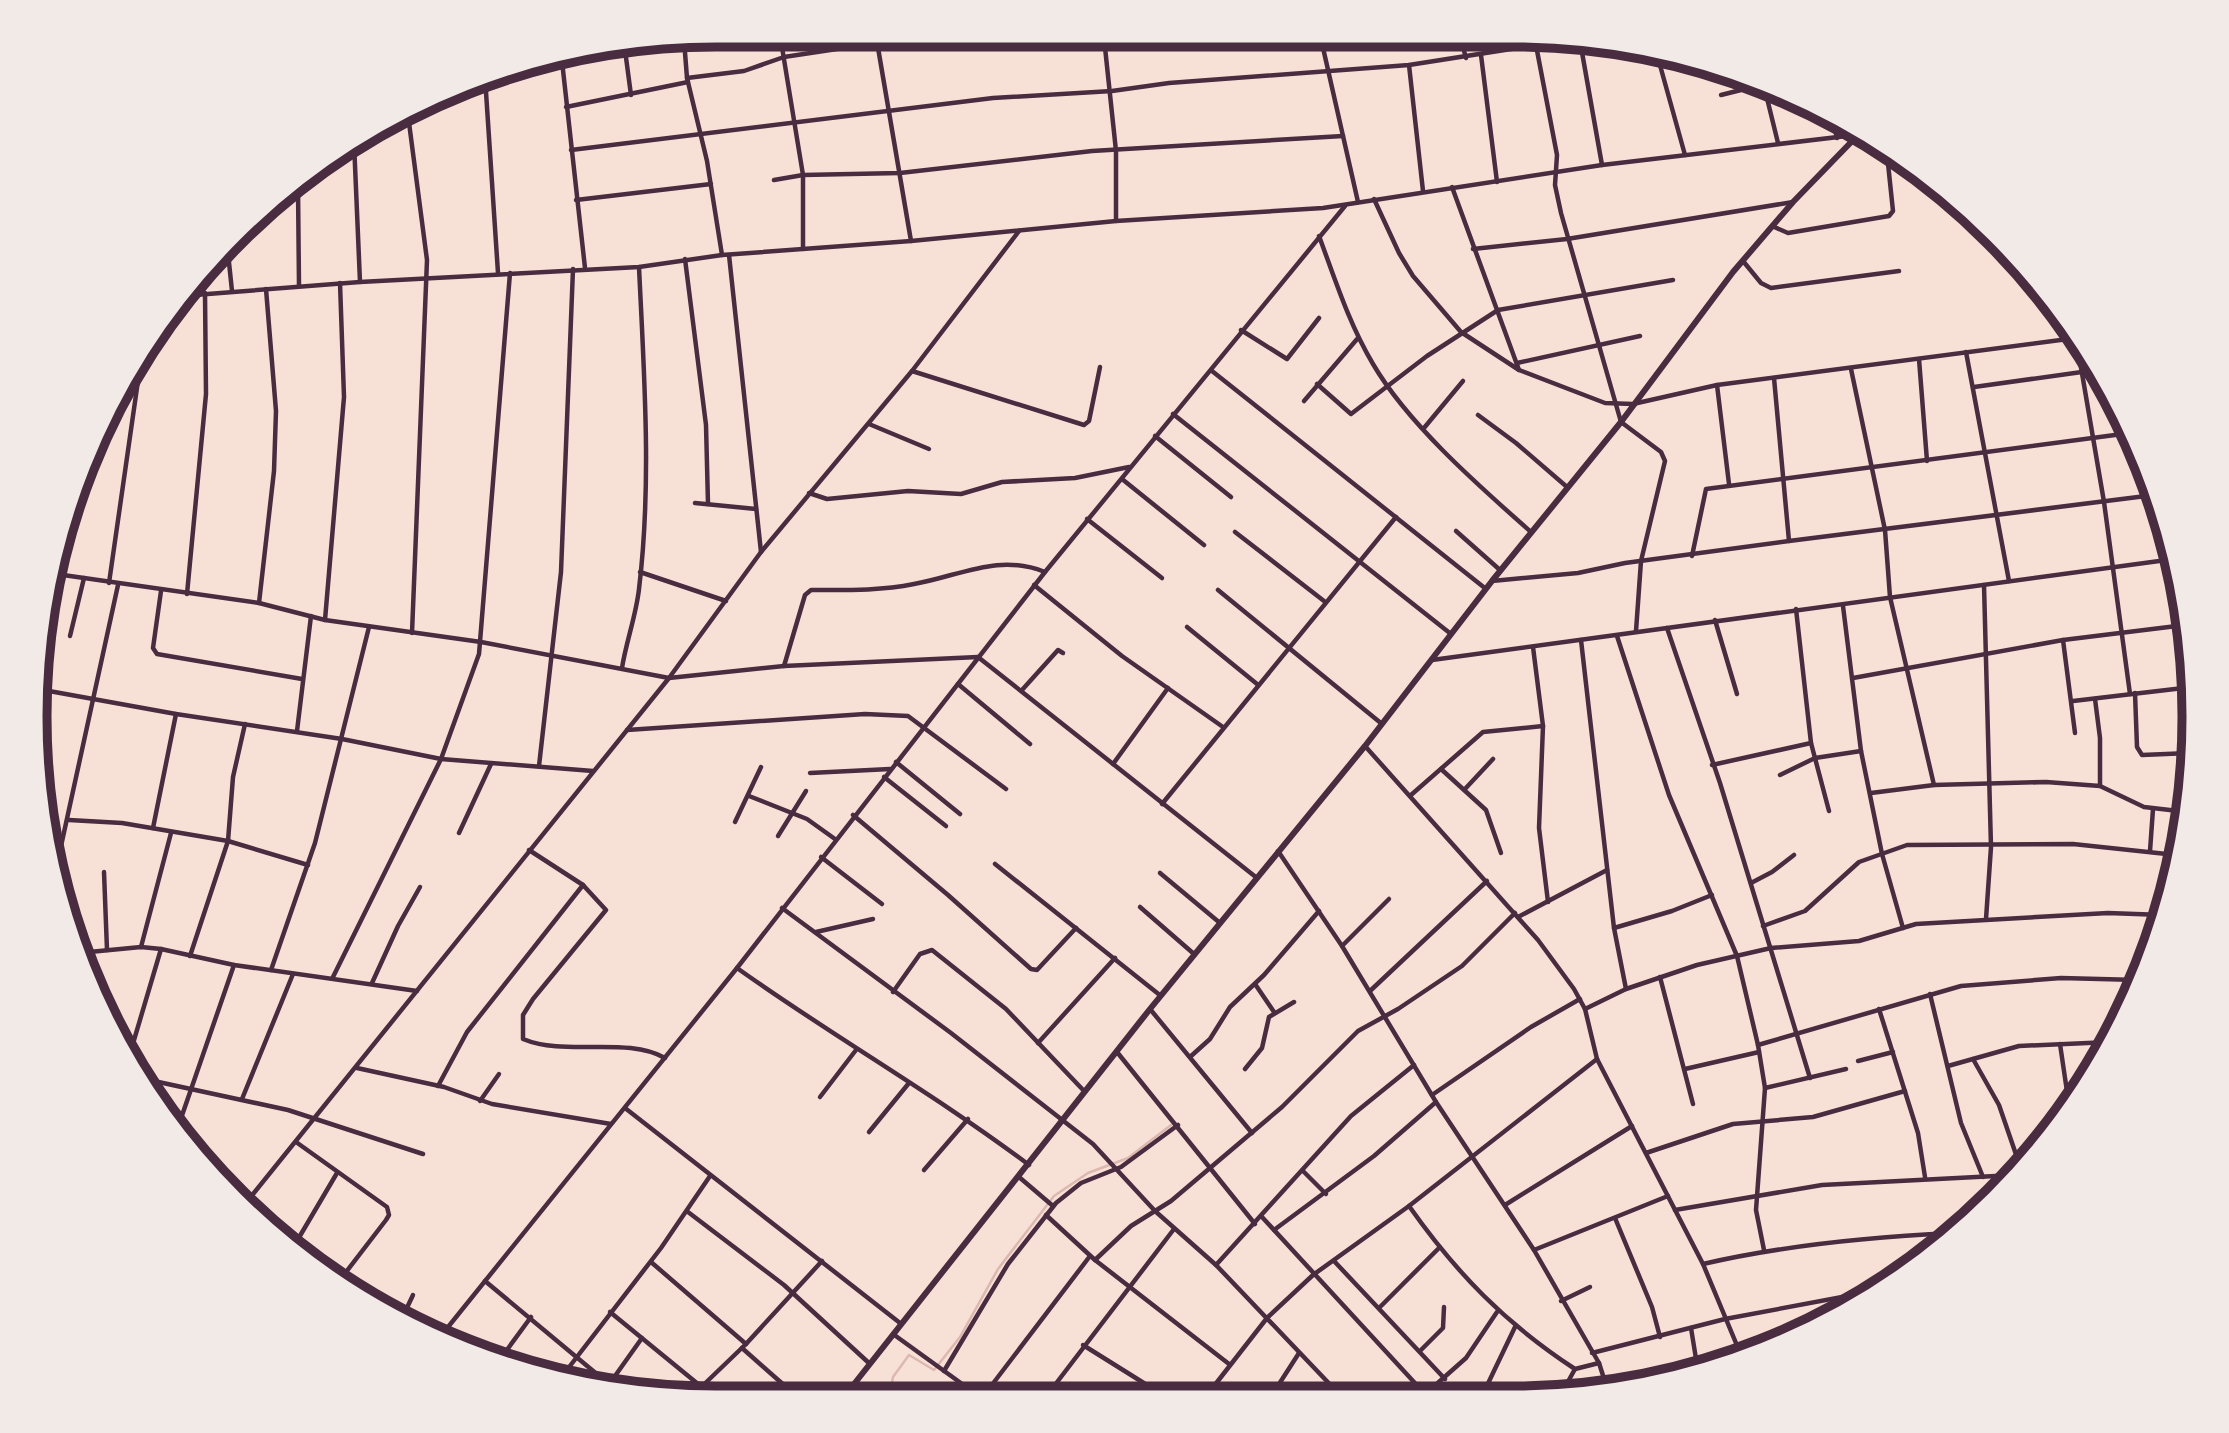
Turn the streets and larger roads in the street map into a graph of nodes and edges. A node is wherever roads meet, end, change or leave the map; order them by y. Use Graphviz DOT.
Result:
graph roads {
  1 [pos="782,47"];
  2 [pos="869,47"];
  3 [pos="878,47"];
  4 [pos="1105,47"];
  5 [pos="1323,47"];
  6 [pos="1463,47"];
  7 [pos="1517,47"];
  8 [pos="685,48"];
  9 [pos="1537,48"];
  10 [pos="1582,51"];
  11 [pos="625,54"];
  12 [pos="1481,55"];
  13 [pos="784,57"];
  14 [pos="1466,58"];
  15 [pos="1660,64"];
  16 [pos="562,65"];
  17 [pos="1409,65"];
  18 [pos="1329,72"];
  19 [pos="688,80"];
  20 [pos="486,89"];
  21 [pos="1745,89"];
  22 [pos="1108,92"];
  23 [pos="631,95"];
  24 [pos="1721,95"];
  25 [pos="1767,97"];
  26 [pos="566,107"];
  27 [pos="890,110"];
  28 [pos="795,120"];
  29 [pos="409,122"];
  30 [pos="1835,130"];
  31 [pos="700,135"];
  32 [pos="1343,136"];
  33 [pos="1846,137"];
  34 [pos="1837,138"];
  35 [pos="1852,140"];
  36 [pos="1778,143"];
  37 [pos="570,150"];
  38 [pos="1116,151"];
  39 [pos="355,154"];
  40 [pos="1686,155"];
  41 [pos="1888,163"];
  42 [pos="1602,165"];
  43 [pos="1556,172"];
  44 [pos="901,173"];
  45 [pos="803,175"];
  46 [pos="774,180"];
  47 [pos="1497,182"];
  48 [pos="711,184"];
  49 [pos="1452,187"];
  50 [pos="1423,191"];
  51 [pos="298,195"];
  52 [pos="1374,199"];
  53 [pos="576,200"];
  54 [pos="1358,202"];
  55 [pos="1793,202"];
  56 [pos="1345,205"];
  57 [pos="1116,221"];
  58 [pos="1772,226"];
  59 [pos="1019,231"];
  60 [pos="1319,235"];
  61 [pos="1567,239"];
  62 [pos="911,241"];
  63 [pos="803,249"];
  64 [pos="1473,249"];
  65 [pos="725,255"];
  66 [pos="229,258"];
  67 [pos="685,259"];
  68 [pos="1743,261"];
  69 [pos="639,267"];
  70 [pos="585,268"];
  71 [pos="573,269"];
  72 [pos="1899,271"];
  73 [pos="498,273"];
  74 [pos="510,273"];
  75 [pos="426,278"];
  76 [pos="1673,280"];
  77 [pos="360,282"];
  78 [pos="340,283"];
  79 [pos="299,286"];
  80 [pos="266,289"];
  81 [pos="232,291"];
  82 [pos="205,293"];
  83 [pos="198,294"];
  84 [pos="1585,298"];
  85 [pos="1498,310"];
  86 [pos="1319,318"];
  87 [pos="1241,330"];
  88 [pos="1461,332"];
  89 [pos="1640,336"];
  90 [pos="1359,338"];
  91 [pos="2065,339"];
  92 [pos="1598,346"];
  93 [pos="1966,352"];
  94 [pos="1919,359"];
  95 [pos="2079,362"];
  96 [pos="1517,363"];
  97 [pos="1100,368"];
  98 [pos="1851,369"];
  99 [pos="1519,370"];
  100 [pos="912,371"];
  101 [pos="1212,371"];
  102 [pos="2086,372"];
  103 [pos="2081,373"];
  104 [pos="1774,378"];
  105 [pos="138,380"];
  106 [pos="1463,381"];
  107 [pos="1317,384"];
  108 [pos="1388,385"];
  109 [pos="1717,385"];
  110 [pos="1974,387"];
  111 [pos="1304,401"];
  112 [pos="1633,404"];
  113 [pos="1615,405"];
  114 [pos="1172,414"];
  115 [pos="1478,415"];
  116 [pos="1620,422"];
  117 [pos="869,424"];
  118 [pos="1424,428"];
  119 [pos="2120,435"];
  120 [pos="1155,436"];
  121 [pos="2093,439"];
  122 [pos="929,449"];
  123 [pos="1986,452"];
  124 [pos="1927,461"];
  125 [pos="1130,467"];
  126 [pos="1870,467"];
  127 [pos="1122,479"];
  128 [pos="1785,479"];
  129 [pos="1729,484"];
  130 [pos="1567,487"];
  131 [pos="809,493"];
  132 [pos="2144,496"];
  133 [pos="1231,497"];
  134 [pos="695,502"];
  135 [pos="2104,502"];
  136 [pos="708,503"];
  137 [pos="756,509"];
  138 [pos="1996,514"];
  139 [pos="1396,517"];
  140 [pos="1087,519"];
  141 [pos="1885,530"];
  142 [pos="1456,531"];
  143 [pos="1235,532"];
  144 [pos="1531,532"];
  145 [pos="1789,541"];
  146 [pos="1204,545"];
  147 [pos="761,552"];
  148 [pos="1692,556"];
  149 [pos="1358,560"];
  150 [pos="2163,560"];
  151 [pos="1641,561"];
  152 [pos="2111,566"];
  153 [pos="1500,570"];
  154 [pos="640,572"];
  155 [pos="1045,572"];
  156 [pos="63,575"];
  157 [pos="84,578"];
  158 [pos="1162,578"];
  159 [pos="1492,581"];
  160 [pos="2009,581"];
  161 [pos="109,583"];
  162 [pos="118,585"];
  163 [pos="1984,585"];
  164 [pos="1034,586"];
  165 [pos="1486,589"];
  166 [pos="1218,590"];
  167 [pos="161,591"];
  168 [pos="187,594"];
  169 [pos="1890,597"];
  170 [pos="726,601"];
  171 [pos="1324,601"];
  172 [pos="259,603"];
  173 [pos="1843,606"];
  174 [pos="1796,609"];
  175 [pos="312,616"];
  176 [pos="325,620"];
  177 [pos="1715,620"];
  178 [pos="2176,626"];
  179 [pos="369,627"];
  180 [pos="1187,627"];
  181 [pos="1667,628"];
  182 [pos="1636,631"];
  183 [pos="2120,632"];
  184 [pos="412,633"];
  185 [pos="1451,634"];
  186 [pos="70,636"];
  187 [pos="1617,636"];
  188 [pos="1581,640"];
  189 [pos="2063,640"];
  190 [pos="481,642"];
  191 [pos="1288,647"];
  192 [pos="1533,647"];
  193 [pos="1063,653"];
  194 [pos="1986,653"];
  195 [pos="554,657"];
  196 [pos="978,657"];
  197 [pos="1432,660"];
  198 [pos="784,666"];
  199 [pos="1906,667"];
  200 [pos="622,668"];
  201 [pos="669,678"];
  202 [pos="1853,678"];
  203 [pos="302,679"];
  204 [pos="958,684"];
  205 [pos="1257,684"];
  206 [pos="1168,688"];
  207 [pos="2181,688"];
  208 [pos="1022,690"];
  209 [pos="48,691"];
  210 [pos="1737,694"];
  211 [pos="2132,694"];
  212 [pos="2095,699"];
  213 [pos="95,700"];
  214 [pos="2073,701"];
  215 [pos="176,715"];
  216 [pos="245,724"];
  217 [pos="1382,724"];
  218 [pos="925,726"];
  219 [pos="1543,726"];
  220 [pos="1223,727"];
  221 [pos="626,730"];
  222 [pos="297,731"];
  223 [pos="2075,733"];
  224 [pos="342,739"];
  225 [pos="1811,743"];
  226 [pos="1030,744"];
  227 [pos="1365,746"];
  228 [pos="1861,751"];
  229 [pos="2180,753"];
  230 [pos="1815,758"];
  231 [pos="441,759"];
  232 [pos="1493,759"];
  233 [pos="896,762"];
  234 [pos="491,764"];
  235 [pos="1113,764"];
  236 [pos="1712,765"];
  237 [pos="539,766"];
  238 [pos="761,767"];
  239 [pos="890,769"];
  240 [pos="1441,769"];
  241 [pos="593,771"];
  242 [pos="810,772"];
  243 [pos="1780,775"];
  244 [pos="884,777"];
  245 [pos="1989,782"];
  246 [pos="1934,785"];
  247 [pos="2099,786"];
  248 [pos="1006,789"];
  249 [pos="1465,789"];
  250 [pos="806,791"];
  251 [pos="1871,793"];
  252 [pos="749,796"];
  253 [pos="1411,796"];
  254 [pos="1162,804"];
  255 [pos="2153,809"];
  256 [pos="1829,811"];
  257 [pos="2175,811"];
  258 [pos="793,814"];
  259 [pos="960,814"];
  260 [pos="853,815"];
  261 [pos="68,820"];
  262 [pos="735,822"];
  263 [pos="946,826"];
  264 [pos="153,828"];
  265 [pos="171,833"];
  266 [pos="459,833"];
  267 [pos="778,836"];
  268 [pos="835,839"];
  269 [pos="228,841"];
  270 [pos="1991,847"];
  271 [pos="61,850"];
  272 [pos="529,850"];
  273 [pos="1278,851"];
  274 [pos="2150,851"];
  275 [pos="1501,853"];
  276 [pos="1882,854"];
  277 [pos="2167,854"];
  278 [pos="1794,855"];
  279 [pos="821,857"];
  280 [pos="995,864"];
  281 [pos="309,865"];
  282 [pos="1607,870"];
  283 [pos="104,872"];
  284 [pos="1160,873"];
  285 [pos="1256,878"];
  286 [pos="1487,881"];
  287 [pos="1751,883"];
  288 [pos="583,885"];
  289 [pos="420,887"];
  290 [pos="1712,895"];
  291 [pos="1389,899"];
  292 [pos="1548,902"];
  293 [pos="882,904"];
  294 [pos="1140,907"];
  295 [pos="782,908"];
  296 [pos="1319,911"];
  297 [pos="1517,915"];
  298 [pos="2151,915"];
  299 [pos="873,919"];
  300 [pos="1986,919"];
  301 [pos="1220,923"];
  302 [pos="1763,926"];
  303 [pos="1076,928"];
  304 [pos="1614,928"];
  305 [pos="1903,928"];
  306 [pos="816,932"];
  307 [pos="1342,946"];
  308 [pos="141,947"];
  309 [pos="1771,948"];
  310 [pos="161,949"];
  311 [pos="107,950"];
  312 [pos="90,952"];
  313 [pos="1194,954"];
  314 [pos="190,956"];
  315 [pos="1737,956"];
  316 [pos="1116,958"];
  317 [pos="234,965"];
  318 [pos="737,968"];
  319 [pos="271,971"];
  320 [pos="293,974"];
  321 [pos="333,977"];
  322 [pos="1660,977"];
  323 [pos="2128,980"];
  324 [pos="372,984"];
  325 [pos="1254,984"];
  326 [pos="1626,989"];
  327 [pos="417,991"];
  328 [pos="1370,991"];
  329 [pos="893,992"];
  330 [pos="1930,994"];
  331 [pos="1161,996"];
  332 [pos="1580,999"];
  333 [pos="1294,1002"];
  334 [pos="1150,1009"];
  335 [pos="1585,1009"];
  336 [pos="1879,1009"];
  337 [pos="1274,1012"];
  338 [pos="1385,1016"];
  339 [pos="1797,1034"];
  340 [pos="1038,1043"];
  341 [pos="2097,1043"];
  342 [pos="2060,1044"];
  343 [pos="134,1045"];
  344 [pos="1758,1045"];
  345 [pos="856,1050"];
  346 [pos="1117,1052"];
  347 [pos="1759,1052"];
  348 [pos="1893,1052"];
  349 [pos="1190,1057"];
  350 [pos="665,1058"];
  351 [pos="1597,1059"];
  352 [pos="1973,1059"];
  353 [pos="1858,1061"];
  354 [pos="1414,1065"];
  355 [pos="1948,1066"];
  356 [pos="357,1068"];
  357 [pos="1245,1069"];
  358 [pos="1685,1069"];
  359 [pos="1846,1069"];
  360 [pos="499,1074"];
  361 [pos="1810,1078"];
  362 [pos="155,1081"];
  363 [pos="909,1083"];
  364 [pos="438,1086"];
  365 [pos="191,1087"];
  366 [pos="1765,1088"];
  367 [pos="1905,1090"];
  368 [pos="1085,1092"];
  369 [pos="2066,1092"];
  370 [pos="1432,1095"];
  371 [pos="820,1097"];
  372 [pos="242,1099"];
  373 [pos="480,1101"];
  374 [pos="1436,1102"];
  375 [pos="1693,1104"];
  376 [pos="625,1108"];
  377 [pos="181,1117"];
  378 [pos="315,1119"];
  379 [pos="968,1119"];
  380 [pos="1062,1119"];
  381 [pos="1761,1120"];
  382 [pos="611,1124"];
  383 [pos="1178,1125"];
  384 [pos="1632,1126"];
  385 [pos="869,1132"];
  386 [pos="1252,1133"];
  387 [pos="296,1142"];
  388 [pos="1646,1153"];
  389 [pos="424,1154"];
  390 [pos="1471,1156"];
  391 [pos="2017,1157"];
  392 [pos="1029,1165"];
  393 [pos="1210,1167"];
  394 [pos="1117,1169"];
  395 [pos="924,1170"];
  396 [pos="1303,1171"];
  397 [pos="337,1173"];
  398 [pos="710,1176"];
  399 [pos="1999,1176"];
  400 [pos="1019,1177"];
  401 [pos="1925,1177"];
  402 [pos="1983,1177"];
  403 [pos="1326,1194"];
  404 [pos="1668,1196"];
  405 [pos="251,1197"];
  406 [pos="1757,1197"];
  407 [pos="1505,1205"];
  408 [pos="1053,1206"];
  409 [pos="1409,1206"];
  410 [pos="1675,1210"];
  411 [pos="1155,1211"];
  412 [pos="688,1212"];
  413 [pos="1046,1215"];
  414 [pos="1262,1217"];
  415 [pos="1615,1218"];
  416 [pos="1255,1224"];
  417 [pos="1174,1229"];
  418 [pos="1274,1230"];
  419 [pos="1935,1235"];
  420 [pos="298,1238"];
  421 [pos="1439,1248"];
  422 [pos="1534,1250"];
  423 [pos="1764,1250"];
  424 [pos="1093,1258"];
  425 [pos="822,1261"];
  426 [pos="1334,1261"];
  427 [pos="651,1262"];
  428 [pos="1703,1264"];
  429 [pos="1216,1265"];
  430 [pos="345,1273"];
  431 [pos="1313,1275"];
  432 [pos="485,1281"];
  433 [pos="1129,1286"];
  434 [pos="1590,1287"];
  435 [pos="792,1294"];
  436 [pos="413,1295"];
  437 [pos="1847,1296"];
  438 [pos="1561,1301"];
  439 [pos="1444,1307"];
  440 [pos="1379,1308"];
  441 [pos="406,1309"];
  442 [pos="610,1312"];
  443 [pos="1497,1312"];
  444 [pos="531,1317"];
  445 [pos="1267,1318"];
  446 [pos="1725,1319"];
  447 [pos="900,1323"];
  448 [pos="1515,1327"];
  449 [pos="1690,1328"];
  450 [pos="446,1329"];
  451 [pos="893,1334"];
  452 [pos="1660,1337"];
  453 [pos="642,1338"];
  454 [pos="1083,1345"];
  455 [pos="744,1346"];
  456 [pos="1737,1347"];
  457 [pos="505,1351"];
  458 [pos="1420,1351"];
  459 [pos="1299,1353"];
  460 [pos="1592,1353"];
  461 [pos="575,1356"];
  462 [pos="1697,1360"];
  463 [pos="1600,1363"];
  464 [pos="870,1364"];
  465 [pos="1230,1364"];
  466 [pos="567,1369"];
  467 [pos="1575,1369"];
  468 [pos="944,1371"];
  469 [pos="600,1375"];
  470 [pos="614,1378"];
  471 [pos="1445,1379"];
  472 [pos="1605,1379"];
  473 [pos="1567,1383"];
  474 [pos="700,1385"];
  475 [pos="1055,1385"];
  476 [pos="701,1386"];
  477 [pos="786,1386"];
  478 [pos="853,1386"];
  479 [pos="965,1386"];
  480 [pos="991,1386"];
  481 [pos="1149,1386"];
  482 [pos="1214,1386"];
  483 [pos="1277,1386"];
  484 [pos="1331,1386"];
  485 [pos="1416,1386"];
  486 [pos="1436,1386"];
  487 [pos="1487,1386"];
  1 -- 13 [label="street"];
  2 -- 13 [label="street"];
  3 -- 27 [label="street"];
  4 -- 22 [label="street"];
  5 -- 18 [label="street"];
  6 -- 14 [label="street"];
  7 -- 12 [label="street"];
  8 -- 19 [label="street"];
  9 -- 43 [label="street"];
  10 -- 42 [label="street"];
  11 -- 23 [label="street"];
  12 -- 14 [label="street"];
  12 -- 47 [label="street"];
  13 -- 19 [label="street"];
  13 -- 28 [label="street"];
  14 -- 17 [label="street"];
  15 -- 40 [label="street"];
  16 -- 26 [label="street"];
  17 -- 18 [label="street"];
  17 -- 50 [label="street"];
  18 -- 22 [label="street"];
  18 -- 32 [label="street"];
  19 -- 23 [label="street"];
  19 -- 31 [label="street"];
  20 -- 73 [label="street"];
  21 -- 24 [label="street"];
  22 -- 27 [label="street"];
  22 -- 38 [label="street"];
  23 -- 26 [label="street"];
  25 -- 36 [label="street"];
  26 -- 37 [label="street"];
  27 -- 28 [label="street"];
  27 -- 44 [label="street"];
  28 -- 31 [label="street"];
  28 -- 45 [label="street"];
  29 -- 75 [label="street"];
  30 -- 34 [label="street"];
  31 -- 37 [label="street"];
  31 -- 48 [label="street"];
  32 -- 38 [label="street"];
  32 -- 54 [label="street"];
  33 -- 34 [label="street"];
  34 -- 36 [label="street"];
  35 -- 55 [label="street"];
  36 -- 40 [label="street"];
  37 -- 53 [label="street"];
  38 -- 44 [label="street"];
  38 -- 57 [label="street"];
  39 -- 77 [label="street"];
  40 -- 42 [label="street"];
  41 -- 58 [label="street"];
  42 -- 43 [label="street"];
  43 -- 47 [label="street"];
  43 -- 61 [label="street"];
  44 -- 45 [label="street"];
  44 -- 62 [label="street"];
  45 -- 46 [label="street"];
  45 -- 63 [label="street"];
  47 -- 49 [label="street"];
  48 -- 53 [label="street"];
  48 -- 65 [label="street"];
  49 -- 50 [label="street"];
  49 -- 64 [label="street"];
  50 -- 52 [label="street"];
  51 -- 79 [label="street"];
  52 -- 54 [label="street"];
  52 -- 88 [label="street"];
  53 -- 70 [label="street"];
  54 -- 56 [label="street"];
  55 -- 58 [label="street"];
  55 -- 61 [label="street"];
  56 -- 57 [label="street"];
  56 -- 60 [label="street"];
  57 -- 59 [label="street"];
  58 -- 68 [label="street"];
  59 -- 62 [label="street"];
  59 -- 100 [label="street"];
  60 -- 87 [label="street"];
  60 -- 90 [label="street"];
  61 -- 64 [label="street"];
  61 -- 84 [label="street"];
  62 -- 63 [label="street"];
  63 -- 65 [label="street"];
  64 -- 85 [label="street"];
  65 -- 67 [label="street"];
  65 -- 137 [label="street"];
  66 -- 81 [label="street"];
  67 -- 69 [label="street"];
  67 -- 136 [label="street"];
  68 -- 72 [label="street"];
  68 -- 112 [label="street"];
  69 -- 70 [label="street"];
  69 -- 154 [label="street"];
  70 -- 71 [label="street"];
  71 -- 74 [label="street"];
  71 -- 195 [label="street"];
  73 -- 74 [label="street"];
  73 -- 75 [label="street"];
  74 -- 190 [label="street"];
  75 -- 77 [label="street"];
  75 -- 184 [label="street"];
  76 -- 84 [label="street"];
  77 -- 78 [label="street"];
  78 -- 79 [label="street"];
  78 -- 176 [label="street"];
  79 -- 80 [label="street"];
  80 -- 81 [label="street"];
  80 -- 172 [label="street"];
  81 -- 82 [label="street"];
  82 -- 83 [label="street"];
  82 -- 168 [label="street"];
  84 -- 85 [label="street"];
  84 -- 92 [label="street"];
  85 -- 88 [label="street"];
  85 -- 96 [label="street"];
  86 -- 87 [label="street"];
  87 -- 101 [label="street"];
  88 -- 99 [label="street"];
  88 -- 108 [label="street"];
  89 -- 92 [label="street"];
  90 -- 107 [label="street"];
  90 -- 108 [label="street"];
  91 -- 93 [label="street"];
  92 -- 96 [label="street"];
  92 -- 113 [label="street"];
  93 -- 94 [label="street"];
  93 -- 110 [label="street"];
  94 -- 98 [label="street"];
  94 -- 124 [label="street"];
  95 -- 103 [label="street"];
  96 -- 99 [label="street"];
  97 -- 100 [label="street"];
  98 -- 104 [label="street"];
  98 -- 126 [label="street"];
  99 -- 113 [label="street"];
  100 -- 117 [label="street"];
  101 -- 114 [label="street"];
  101 -- 139 [label="street"];
  102 -- 103 [label="street"];
  103 -- 110 [label="street"];
  103 -- 121 [label="street"];
  104 -- 109 [label="street"];
  104 -- 128 [label="street"];
  105 -- 161 [label="street"];
  106 -- 118 [label="street"];
  107 -- 108 [label="street"];
  107 -- 111 [label="street"];
  108 -- 118 [label="street"];
  109 -- 112 [label="street"];
  109 -- 129 [label="street"];
  110 -- 123 [label="street"];
  112 -- 113 [label="street"];
  112 -- 116 [label="street"];
  113 -- 116 [label="street"];
  114 -- 120 [label="street"];
  114 -- 149 [label="street"];
  115 -- 130 [label="street"];
  116 -- 130 [label="street"];
  116 -- 151 [label="street"];
  117 -- 122 [label="street"];
  117 -- 131 [label="street"];
  118 -- 144 [label="street"];
  119 -- 121 [label="street"];
  120 -- 125 [label="street"];
  120 -- 133 [label="street"];
  121 -- 123 [label="street"];
  121 -- 135 [label="street"];
  123 -- 124 [label="street"];
  123 -- 138 [label="street"];
  124 -- 126 [label="street"];
  125 -- 127 [label="street"];
  125 -- 131 [label="street"];
  126 -- 128 [label="street"];
  126 -- 141 [label="street"];
  127 -- 140 [label="street"];
  127 -- 146 [label="street"];
  128 -- 129 [label="street"];
  128 -- 145 [label="street"];
  129 -- 148 [label="street"];
  130 -- 144 [label="street"];
  131 -- 147 [label="street"];
  132 -- 135 [label="street"];
  134 -- 136 [label="street"];
  135 -- 138 [label="street"];
  135 -- 152 [label="street"];
  136 -- 137 [label="street"];
  137 -- 147 [label="street"];
  138 -- 141 [label="street"];
  138 -- 160 [label="street"];
  139 -- 149 [label="street"];
  139 -- 165 [label="street"];
  140 -- 155 [label="street"];
  140 -- 158 [label="street"];
  141 -- 145 [label="street"];
  141 -- 169 [label="street"];
  142 -- 153 [label="street"];
  143 -- 171 [label="street"];
  144 -- 153 [label="street"];
  145 -- 148 [label="street"];
  147 -- 170 [label="street"];
  148 -- 151 [label="street"];
  149 -- 171 [label="street"];
  149 -- 185 [label="street"];
  150 -- 152 [label="street"];
  151 -- 159 [label="street"];
  151 -- 182 [label="street"];
  152 -- 160 [label="street"];
  152 -- 183 [label="street"];
  153 -- 159 [label="street"];
  154 -- 170 [label="street"];
  154 -- 200 [label="street"];
  155 -- 164 [label="street"];
  155 -- 198 [label="street"];
  156 -- 157 [label="street"];
  157 -- 161 [label="street"];
  157 -- 186 [label="street"];
  159 -- 165 [label="street"];
  160 -- 163 [label="street"];
  161 -- 162 [label="street"];
  162 -- 167 [label="street"];
  162 -- 213 [label="street"];
  163 -- 169 [label="street"];
  163 -- 194 [label="street"];
  164 -- 196 [label="street"];
  164 -- 206 [label="street"];
  165 -- 185 [label="street"];
  166 -- 191 [label="street"];
  167 -- 168 [label="street"];
  167 -- 203 [label="street"];
  168 -- 172 [label="street"];
  169 -- 173 [label="street"];
  169 -- 199 [label="street"];
  170 -- 201 [label="street"];
  171 -- 191 [label="street"];
  172 -- 175 [label="street"];
  173 -- 174 [label="street"];
  173 -- 202 [label="street"];
  174 -- 177 [label="street"];
  174 -- 225 [label="street"];
  175 -- 176 [label="street"];
  175 -- 203 [label="street"];
  176 -- 179 [label="street"];
  177 -- 181 [label="street"];
  177 -- 210 [label="street"];
  178 -- 183 [label="street"];
  179 -- 184 [label="street"];
  179 -- 224 [label="street"];
  180 -- 205 [label="street"];
  181 -- 182 [label="street"];
  181 -- 236 [label="street"];
  182 -- 187 [label="street"];
  183 -- 189 [label="street"];
  183 -- 211 [label="street"];
  184 -- 190 [label="street"];
  185 -- 197 [label="street"];
  187 -- 188 [label="street"];
  187 -- 290 [label="street"];
  188 -- 192 [label="street"];
  188 -- 282 [label="street"];
  189 -- 194 [label="street"];
  189 -- 214 [label="street"];
  190 -- 195 [label="street"];
  190 -- 231 [label="street"];
  191 -- 205 [label="street"];
  191 -- 217 [label="street"];
  192 -- 197 [label="street"];
  192 -- 219 [label="street"];
  193 -- 208 [label="street"];
  194 -- 199 [label="street"];
  194 -- 245 [label="street"];
  195 -- 200 [label="street"];
  195 -- 237 [label="street"];
  196 -- 198 [label="street"];
  196 -- 204 [label="street"];
  196 -- 208 [label="street"];
  197 -- 217 [label="street"];
  198 -- 201 [label="street"];
  199 -- 202 [label="street"];
  199 -- 246 [label="street"];
  200 -- 201 [label="street"];
  201 -- 221 [label="street"];
  202 -- 228 [label="street"];
  203 -- 222 [label="street"];
  204 -- 218 [label="street"];
  204 -- 226 [label="street"];
  205 -- 220 [label="street"];
  206 -- 220 [label="street"];
  206 -- 235 [label="street"];
  207 -- 211 [label="street"];
  208 -- 235 [label="street"];
  209 -- 213 [label="street"];
  211 -- 212 [label="street"];
  211 -- 229 [label="street"];
  212 -- 214 [label="street"];
  212 -- 247 [label="street"];
  213 -- 215 [label="street"];
  213 -- 261 [label="street"];
  214 -- 223 [label="street"];
  215 -- 216 [label="street"];
  215 -- 264 [label="street"];
  216 -- 222 [label="street"];
  216 -- 269 [label="street"];
  217 -- 227 [label="street"];
  218 -- 221 [label="street"];
  218 -- 233 [label="street"];
  218 -- 248 [label="street"];
  219 -- 240 [label="street"];
  219 -- 292 [label="street"];
  220 -- 254 [label="street"];
  221 -- 241 [label="street"];
  222 -- 224 [label="street"];
  224 -- 231 [label="street"];
  224 -- 281 [label="street"];
  225 -- 230 [label="street"];
  225 -- 236 [label="street"];
  227 -- 253 [label="street"];
  227 -- 273 [label="street"];
  228 -- 230 [label="street"];
  228 -- 251 [label="street"];
  230 -- 243 [label="street"];
  230 -- 256 [label="street"];
  231 -- 234 [label="street"];
  231 -- 321 [label="street"];
  232 -- 249 [label="street"];
  233 -- 239 [label="street"];
  233 -- 259 [label="street"];
  234 -- 237 [label="street"];
  234 -- 266 [label="street"];
  235 -- 254 [label="street"];
  236 -- 287 [label="street"];
  237 -- 241 [label="street"];
  238 -- 252 [label="street"];
  239 -- 242 [label="street"];
  239 -- 244 [label="street"];
  240 -- 249 [label="street"];
  240 -- 253 [label="street"];
  241 -- 272 [label="street"];
  244 -- 260 [label="street"];
  244 -- 263 [label="street"];
  245 -- 246 [label="street"];
  245 -- 247 [label="street"];
  245 -- 270 [label="street"];
  246 -- 251 [label="street"];
  247 -- 255 [label="street"];
  249 -- 275 [label="street"];
  250 -- 258 [label="street"];
  251 -- 276 [label="street"];
  252 -- 258 [label="street"];
  252 -- 262 [label="street"];
  253 -- 286 [label="street"];
  254 -- 285 [label="street"];
  255 -- 257 [label="street"];
  255 -- 274 [label="street"];
  258 -- 267 [label="street"];
  258 -- 268 [label="street"];
  260 -- 268 [label="street"];
  260 -- 303 [label="street"];
  261 -- 264 [label="street"];
  261 -- 271 [label="street"];
  264 -- 265 [label="street"];
  265 -- 269 [label="street"];
  265 -- 308 [label="street"];
  268 -- 279 [label="street"];
  269 -- 281 [label="street"];
  269 -- 314 [label="street"];
  270 -- 274 [label="street"];
  270 -- 276 [label="street"];
  270 -- 300 [label="street"];
  272 -- 288 [label="street"];
  272 -- 327 [label="street"];
  273 -- 285 [label="street"];
  273 -- 296 [label="street"];
  274 -- 277 [label="street"];
  276 -- 302 [label="street"];
  276 -- 305 [label="street"];
  278 -- 287 [label="street"];
  279 -- 293 [label="street"];
  279 -- 295 [label="street"];
  280 -- 303 [label="street"];
  281 -- 319 [label="street"];
  282 -- 292 [label="street"];
  282 -- 304 [label="street"];
  283 -- 311 [label="street"];
  284 -- 301 [label="street"];
  285 -- 301 [label="street"];
  286 -- 297 [label="street"];
  286 -- 328 [label="street"];
  287 -- 302 [label="street"];
  288 -- 350 [label="street"];
  288 -- 364 [label="street"];
  289 -- 324 [label="street"];
  290 -- 304 [label="street"];
  290 -- 315 [label="street"];
  291 -- 307 [label="street"];
  292 -- 297 [label="street"];
  294 -- 313 [label="street"];
  295 -- 306 [label="street"];
  295 -- 318 [label="street"];
  296 -- 307 [label="street"];
  296 -- 325 [label="street"];
  297 -- 332 [label="street"];
  297 -- 338 [label="street"];
  298 -- 300 [label="street"];
  299 -- 306 [label="street"];
  300 -- 305 [label="street"];
  301 -- 313 [label="street"];
  302 -- 309 [label="street"];
  303 -- 316 [label="street"];
  304 -- 326 [label="street"];
  305 -- 309 [label="street"];
  306 -- 329 [label="street"];
  307 -- 328 [label="street"];
  308 -- 310 [label="street"];
  308 -- 311 [label="street"];
  309 -- 315 [label="street"];
  309 -- 339 [label="street"];
  310 -- 314 [label="street"];
  310 -- 343 [label="street"];
  311 -- 312 [label="street"];
  313 -- 331 [label="street"];
  314 -- 317 [label="street"];
  315 -- 322 [label="street"];
  315 -- 344 [label="street"];
  316 -- 331 [label="street"];
  316 -- 340 [label="street"];
  317 -- 319 [label="street"];
  317 -- 365 [label="street"];
  318 -- 345 [label="street"];
  318 -- 350 [label="street"];
  319 -- 320 [label="street"];
  320 -- 321 [label="street"];
  320 -- 372 [label="street"];
  321 -- 324 [label="street"];
  322 -- 326 [label="street"];
  322 -- 358 [label="street"];
  323 -- 330 [label="street"];
  324 -- 327 [label="street"];
  325 -- 337 [label="street"];
  325 -- 349 [label="street"];
  326 -- 335 [label="street"];
  327 -- 356 [label="street"];
  328 -- 338 [label="street"];
  329 -- 340 [label="street"];
  329 -- 380 [label="street"];
  330 -- 336 [label="street"];
  330 -- 355 [label="street"];
  331 -- 334 [label="street"];
  332 -- 335 [label="street"];
  332 -- 370 [label="street"];
  333 -- 337 [label="street"];
  334 -- 346 [label="street"];
  334 -- 349 [label="street"];
  335 -- 351 [label="street"];
  336 -- 339 [label="street"];
  336 -- 348 [label="street"];
  337 -- 357 [label="street"];
  338 -- 354 [label="street"];
  338 -- 386 [label="street"];
  339 -- 344 [label="street"];
  339 -- 361 [label="street"];
  340 -- 368 [label="street"];
  341 -- 342 [label="street"];
  342 -- 352 [label="street"];
  342 -- 369 [label="street"];
  344 -- 347 [label="street"];
  345 -- 363 [label="street"];
  345 -- 371 [label="street"];
  346 -- 368 [label="street"];
  346 -- 383 [label="street"];
  347 -- 358 [label="street"];
  347 -- 366 [label="street"];
  348 -- 353 [label="street"];
  348 -- 367 [label="street"];
  349 -- 386 [label="street"];
  350 -- 376 [label="street"];
  351 -- 384 [label="street"];
  351 -- 390 [label="street"];
  352 -- 355 [label="street"];
  352 -- 391 [label="street"];
  354 -- 370 [label="street"];
  354 -- 396 [label="street"];
  355 -- 402 [label="street"];
  356 -- 364 [label="street"];
  356 -- 378 [label="street"];
  358 -- 375 [label="street"];
  359 -- 361 [label="street"];
  360 -- 373 [label="street"];
  361 -- 366 [label="street"];
  362 -- 365 [label="street"];
  363 -- 379 [label="street"];
  363 -- 385 [label="street"];
  364 -- 373 [label="street"];
  365 -- 372 [label="street"];
  365 -- 377 [label="street"];
  366 -- 381 [label="street"];
  367 -- 381 [label="street"];
  367 -- 401 [label="street"];
  368 -- 380 [label="street"];
  370 -- 374 [label="street"];
  372 -- 378 [label="street"];
  373 -- 382 [label="street"];
  374 -- 390 [label="street"];
  374 -- 403 [label="street"];
  376 -- 382 [label="street"];
  376 -- 398 [label="street"];
  378 -- 387 [label="street"];
  378 -- 389 [label="street"];
  379 -- 392 [label="street"];
  379 -- 395 [label="street"];
  380 -- 392 [label="street"];
  380 -- 394 [label="street"];
  381 -- 388 [label="street"];
  381 -- 406 [label="street"];
  382 -- 432 [label="street"];
  383 -- 393 [label="street"];
  383 -- 394 [label="street"];
  384 -- 388 [label="street"];
  384 -- 407 [label="street"];
  386 -- 393 [label="street"];
  387 -- 397 [label="street"];
  387 -- 405 [label="street"];
  388 -- 404 [label="street"];
  390 -- 407 [label="street"];
  390 -- 409 [label="street"];
  392 -- 400 [label="street"];
  393 -- 411 [label="street"];
  393 -- 416 [label="street"];
  394 -- 408 [label="street"];
  394 -- 411 [label="street"];
  396 -- 403 [label="street"];
  396 -- 414 [label="street"];
  397 -- 420 [label="street"];
  397 -- 430 [label="street"];
  398 -- 412 [label="street"];
  398 -- 425 [label="street"];
  399 -- 402 [label="street"];
  400 -- 408 [label="street"];
  400 -- 447 [label="street"];
  401 -- 402 [label="street"];
  401 -- 406 [label="street"];
  403 -- 418 [label="street"];
  404 -- 410 [label="street"];
  404 -- 415 [label="street"];
  406 -- 410 [label="street"];
  406 -- 423 [label="street"];
  407 -- 422 [label="street"];
  408 -- 413 [label="street"];
  409 -- 421 [label="street"];
  409 -- 426 [label="street"];
  410 -- 428 [label="street"];
  411 -- 417 [label="street"];
  411 -- 424 [label="street"];
  412 -- 427 [label="street"];
  412 -- 435 [label="street"];
  413 -- 424 [label="street"];
  413 -- 468 [label="street"];
  414 -- 416 [label="street"];
  414 -- 418 [label="street"];
  415 -- 422 [label="street"];
  415 -- 452 [label="street"];
  416 -- 429 [label="street"];
  417 -- 429 [label="street"];
  417 -- 433 [label="street"];
  418 -- 431 [label="street"];
  419 -- 423 [label="street"];
  421 -- 440 [label="street"];
  421 -- 443 [label="street"];
  422 -- 438 [label="street"];
  423 -- 428 [label="street"];
  424 -- 433 [label="street"];
  424 -- 480 [label="street"];
  425 -- 435 [label="street"];
  425 -- 447 [label="street"];
  426 -- 431 [label="street"];
  426 -- 440 [label="street"];
  427 -- 442 [label="street"];
  427 -- 455 [label="street"];
  428 -- 446 [label="street"];
  429 -- 445 [label="street"];
  431 -- 445 [label="street"];
  431 -- 485 [label="street"];
  432 -- 444 [label="street"];
  432 -- 450 [label="street"];
  433 -- 454 [label="street"];
  433 -- 465 [label="street"];
  434 -- 438 [label="street"];
  435 -- 455 [label="street"];
  435 -- 464 [label="street"];
  436 -- 441 [label="street"];
  437 -- 446 [label="street"];
  438 -- 460 [label="street"];
  439 -- 458 [label="street"];
  440 -- 458 [label="street"];
  442 -- 453 [label="street"];
  442 -- 461 [label="street"];
  443 -- 448 [label="street"];
  443 -- 471 [label="street"];
  444 -- 457 [label="street"];
  444 -- 461 [label="street"];
  445 -- 459 [label="street"];
  445 -- 465 [label="street"];
  446 -- 449 [label="street"];
  446 -- 456 [label="street"];
  447 -- 451 [label="street"];
  448 -- 467 [label="street"];
  448 -- 487 [label="street"];
  449 -- 452 [label="street"];
  449 -- 462 [label="street"];
  451 -- 464 [label="street"];
  451 -- 468 [label="street"];
  452 -- 460 [label="street"];
  453 -- 470 [label="street"];
  453 -- 474 [label="street"];
  454 -- 475 [label="street"];
  454 -- 481 [label="street"];
  455 -- 476 [label="street"];
  455 -- 477 [label="street"];
  458 -- 471 [label="street"];
  459 -- 483 [label="street"];
  459 -- 484 [label="street"];
  460 -- 463 [label="street"];
  461 -- 466 [label="street"];
  461 -- 469 [label="street"];
  463 -- 467 [label="street"];
  463 -- 472 [label="street"];
  464 -- 478 [label="street"];
  465 -- 482 [label="street"];
  467 -- 473 [label="street"];
  468 -- 479 [label="street"];
  471 -- 486 [label="street"];
}
